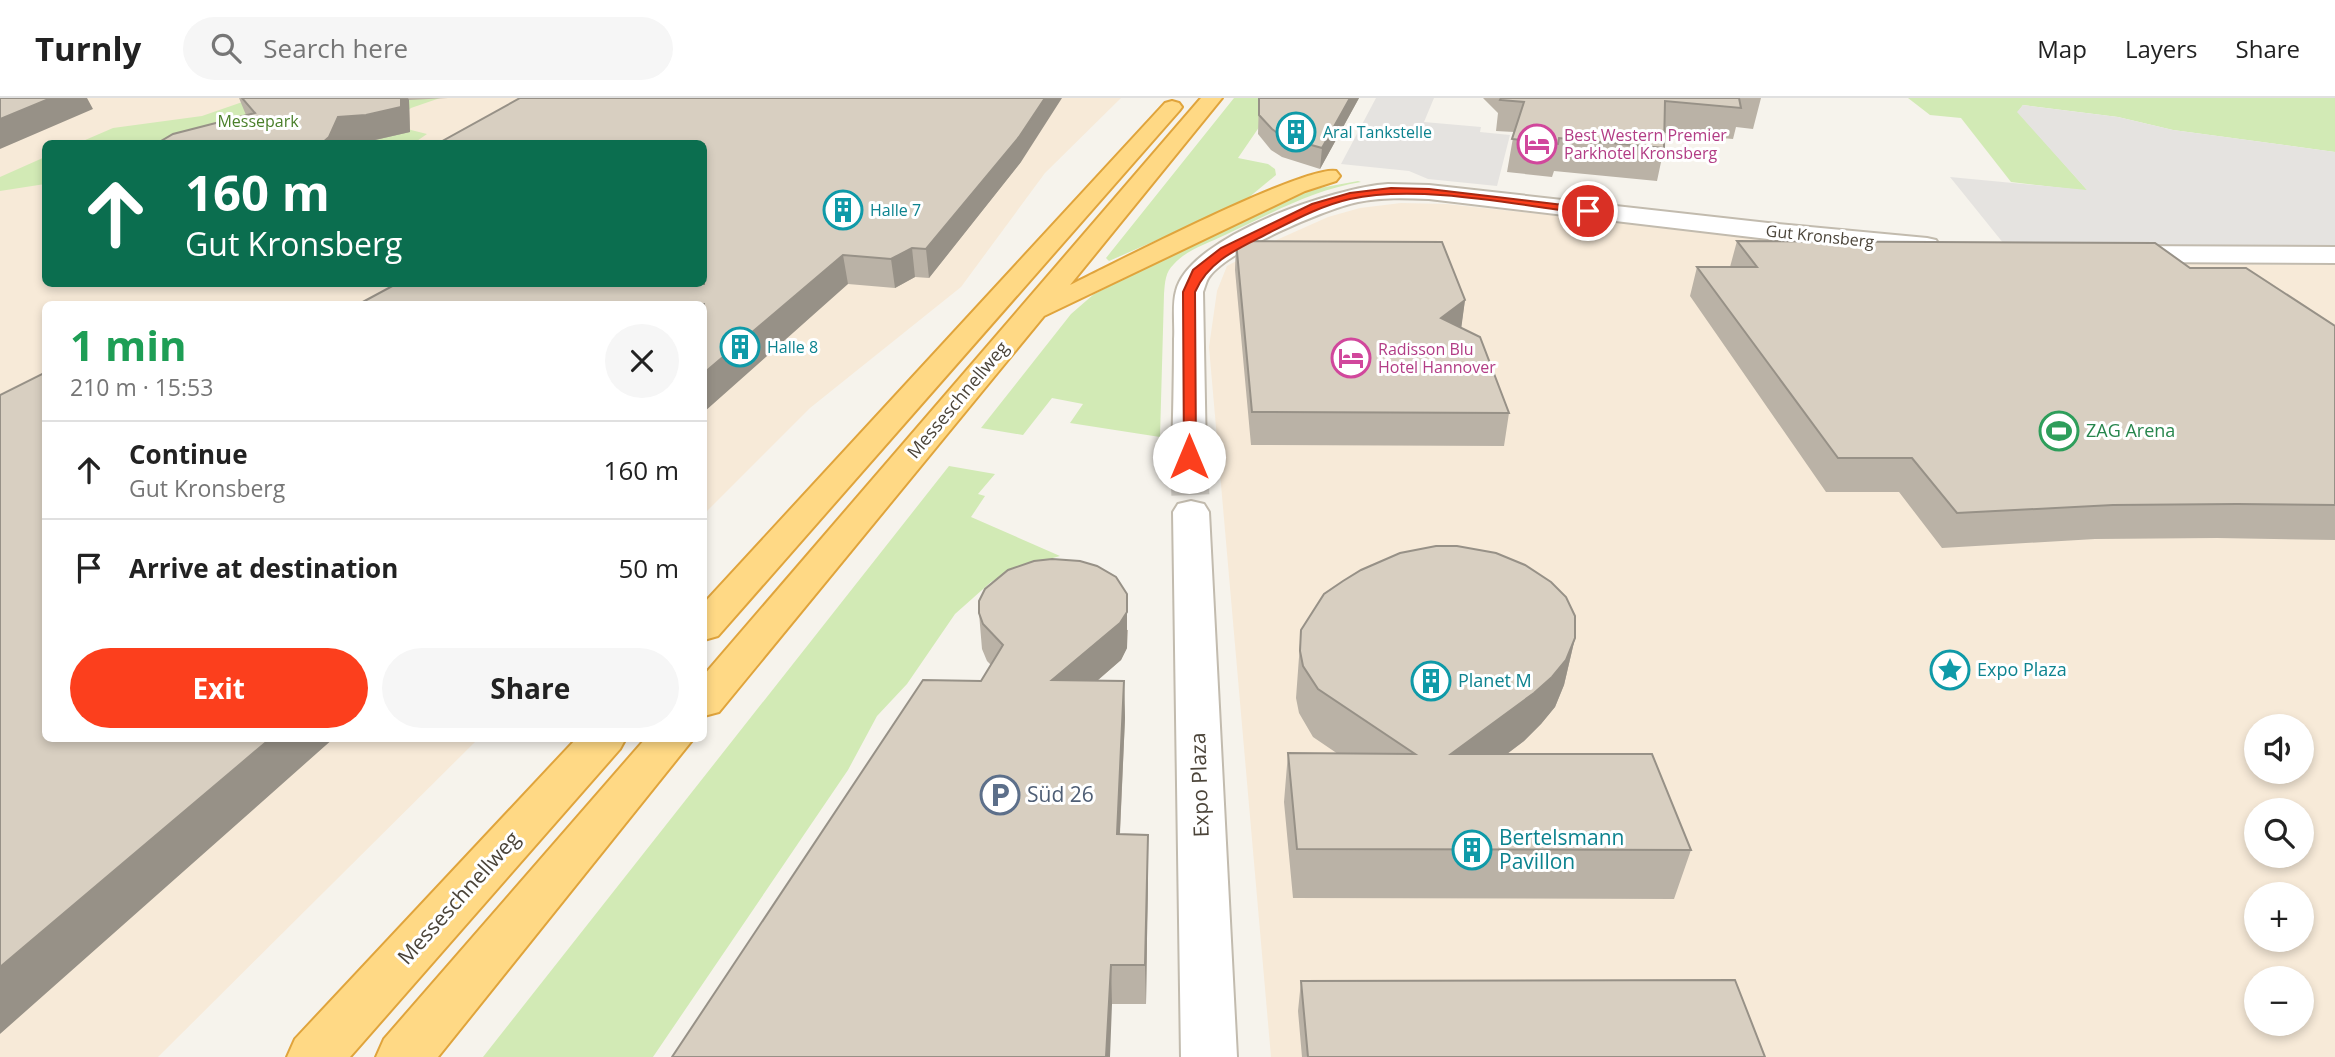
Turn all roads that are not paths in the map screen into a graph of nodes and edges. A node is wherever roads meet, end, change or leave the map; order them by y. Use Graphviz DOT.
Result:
graph roads {
  1 [pos="1180,98"];
  2 [pos="1212,98"];
  3 [pos="1328,176"];
  4 [pos="1946,248"];
  5 [pos="2090,254"];
  6 [pos="2335,255"];
  7 [pos="1031,314"];
  8 [pos="1189,457"];
  9 [pos="1191,512"];
  10 [pos="707,624"];
  11 [pos="707,698"];
  12 [pos="600,742"];
  13 [pos="669,742"];
  14 [pos="315,1057"];
  15 [pos="404,1057"];
  16 [pos="1209,1057"];
  1 -- 10 [label="highway, Messeschnellweg"];
  2 -- 7 [label="highway, Messeschnellweg"];
  3 -- 7 [label="highway"];
  4 -- 8 [label="street, Gut Kronsberg"];
  5 -- 6 [label="street"];
  7 -- 11 [label="highway, Messeschnellweg"];
  9 -- 16 [label="street, Expo Plaza"];
  12 -- 14 [label="highway, Messeschnellweg"];
  13 -- 15 [label="highway"];
}
